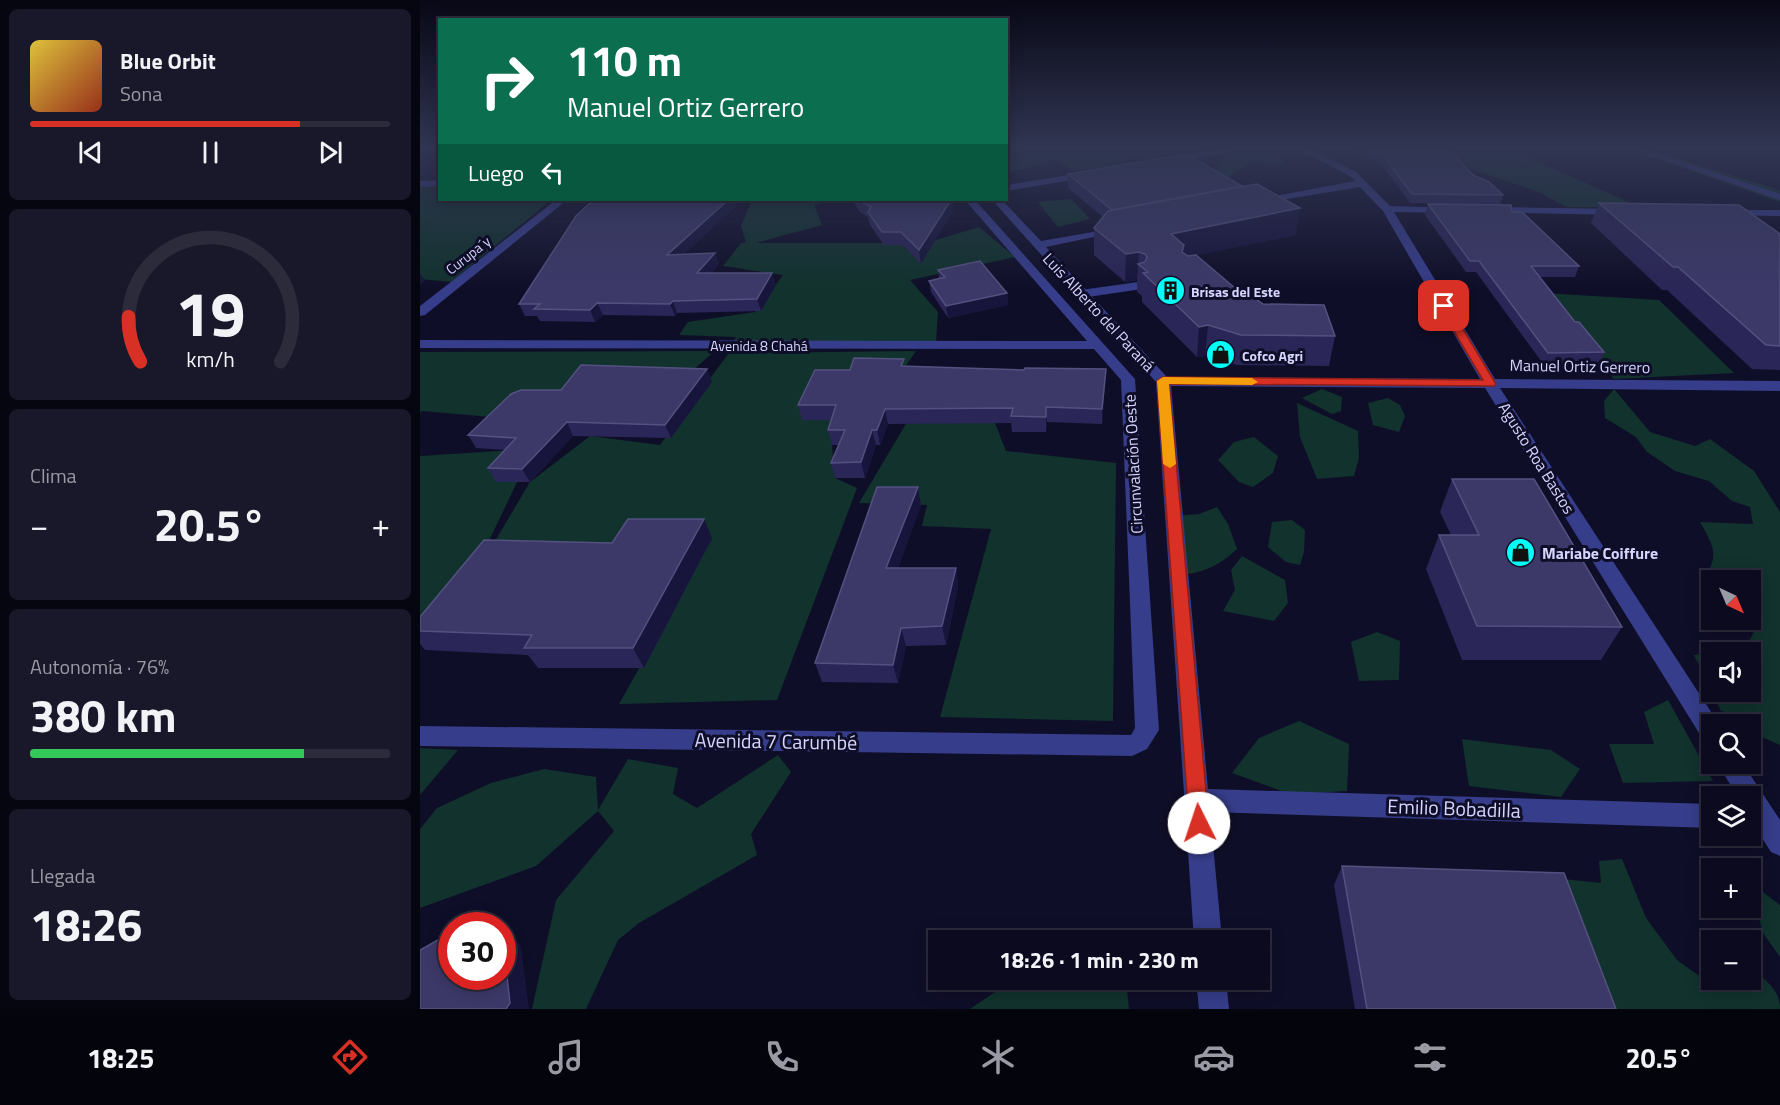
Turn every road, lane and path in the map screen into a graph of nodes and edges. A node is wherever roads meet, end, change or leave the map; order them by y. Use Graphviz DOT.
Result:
graph roads {
  1 [pos="1299,195"];
  2 [pos="1374,195"];
  3 [pos="561,201"];
  4 [pos="971,201"];
  5 [pos="998,201"];
  6 [pos="1247,205"];
  7 [pos="1387,209"];
  8 [pos="1458,210"];
  9 [pos="1482,210"];
  10 [pos="1636,212"];
  11 [pos="1718,213"];
  12 [pos="1780,213"];
  13 [pos="1130,227"];
  14 [pos="1037,245"];
  15 [pos="1138,286"];
  16 [pos="1081,294"];
  17 [pos="420,312"];
  18 [pos="420,344"];
  19 [pos="1099,345"];
  20 [pos="1163,381"];
  21 [pos="1490,384"];
  22 [pos="1780,386"];
  23 [pos="1701,717"];
  24 [pos="420,736"];
  25 [pos="1132,746"];
  26 [pos="1736,774"];
  27 [pos="1197,800"];
  28 [pos="1701,816"];
  29 [pos="1765,818"];
  30 [pos="1780,843"];
  31 [pos="1207,930"];
  32 [pos="1212,990"];
  33 [pos="1214,1009"];
  1 -- 6 [label="street"];
  2 -- 7 [label="street, Agusto Roa Bastos"];
  3 -- 17 [label="street, Curupa´y"];
  4 -- 19 [label="street, Circunvalación Oeste"];
  5 -- 14 [label="street, Luis Alberto del Paraná"];
  7 -- 8 [label="street"];
  7 -- 21 [label="street, Agusto Roa Bastos"];
  9 -- 10 [label="street"];
  11 -- 12 [label="street"];
  13 -- 14 [label="street"];
  14 -- 16 [label="street, Luis Alberto del Paraná"];
  15 -- 16 [label="street"];
  16 -- 20 [label="street, Luis Alberto del Paraná"];
  18 -- 19 [label="street, Avenida 8 Chahá"];
  19 -- 25 [label="street, Circunvalación Oeste"];
  20 -- 21 [label="street, Manuel Ortiz Gerrero"];
  20 -- 27 [label="street, Luis Alberto del Paraná"];
  21 -- 22 [label="street, Manuel Ortiz Gerrero"];
  21 -- 23 [label="street, Agusto Roa Bastos"];
  24 -- 25 [label="street, Avenida 7 Carumbé"];
  26 -- 29 [label="street"];
  27 -- 28 [label="street, Emilio Bobadilla"];
  27 -- 31 [label="street, Luis Alberto del Paraná"];
  29 -- 30 [label="street"];
  32 -- 33 [label="street"];
}
